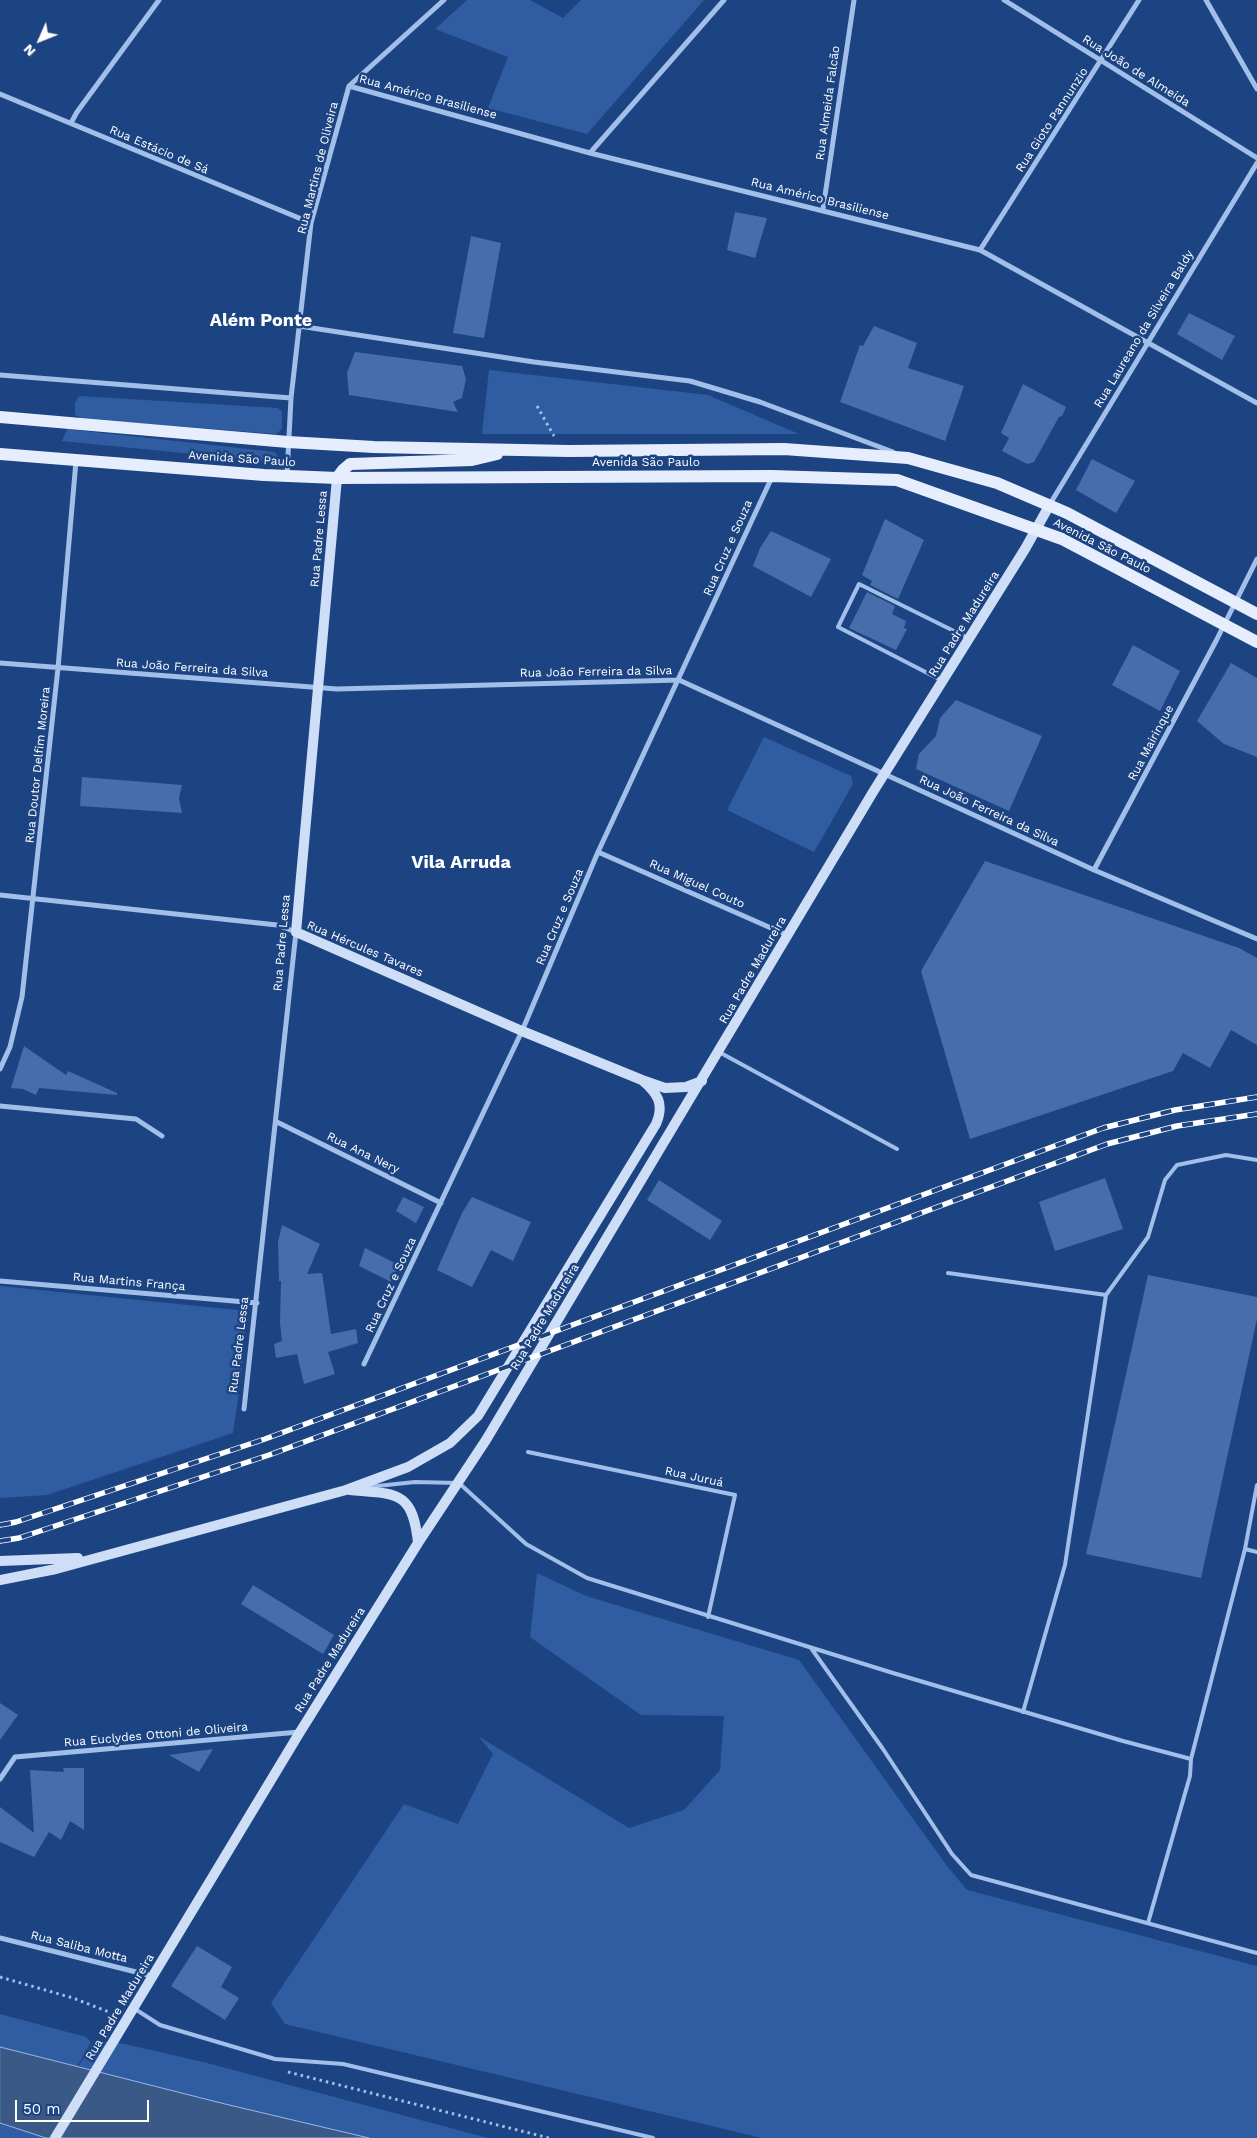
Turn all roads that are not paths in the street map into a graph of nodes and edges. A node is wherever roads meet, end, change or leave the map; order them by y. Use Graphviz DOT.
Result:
graph roads {
  1 [pos="159,0"];
  2 [pos="444,0"];
  3 [pos="724,0"];
  4 [pos="854,0"];
  5 [pos="1004,0"];
  6 [pos="1139,0"];
  7 [pos="1206,0"];
  8 [pos="1101,61"];
  9 [pos="349,86"];
  10 [pos="1257,88"];
  11 [pos="0,94"];
  12 [pos="71,123"];
  13 [pos="590,152"];
  14 [pos="1257,158"];
  15 [pos="1257,162"];
  16 [pos="823,209"];
  17 [pos="312,223"];
  18 [pos="980,250"];
  19 [pos="299,326"];
  20 [pos="1148,341"];
  21 [pos="0,375"];
  22 [pos="292,398"];
  23 [pos="1257,403"];
  24 [pos="0,416"];
  25 [pos="288,442"];
  26 [pos="514,450"];
  27 [pos="0,454"];
  28 [pos="908,458"];
  29 [pos="76,460"];
  30 [pos="287,476"];
  31 [pos="772,476"];
  32 [pos="337,478"];
  33 [pos="1049,506"];
  34 [pos="1036,529"];
  35 [pos="1257,559"];
  36 [pos="1235,602"];
  37 [pos="1257,614"];
  38 [pos="1224,625"];
  39 [pos="970,639"];
  40 [pos="1257,642"];
  41 [pos="0,663"];
  42 [pos="58,668"];
  43 [pos="679,680"];
  44 [pos="942,681"];
  45 [pos="317,688"];
  46 [pos="884,773"];
  47 [pos="598,852"];
  48 [pos="1094,870"];
  49 [pos="0,895"];
  50 [pos="34,899"];
  51 [pos="296,932"];
  52 [pos="787,935"];
  53 [pos="1257,939"];
  54 [pos="522,1030"];
  55 [pos="719,1052"];
  56 [pos="0,1069"];
  57 [pos="642,1080"];
  58 [pos="702,1081"];
  59 [pos="0,1106"];
  60 [pos="276,1122"];
  61 [pos="162,1136"];
  62 [pos="897,1150"];
  63 [pos="1257,1160"];
  64 [pos="442,1203"];
  65 [pos="948,1273"];
  66 [pos="0,1281"];
  67 [pos="1106,1295"];
  68 [pos="257,1303"];
  69 [pos="364,1364"];
  70 [pos="244,1409"];
  71 [pos="528,1452"];
  72 [pos="458,1482"];
  73 [pos="1257,1485"];
  74 [pos="346,1490"];
  75 [pos="418,1543"];
  76 [pos="1245,1549"];
  77 [pos="1257,1552"];
  78 [pos="91,1558"];
  79 [pos="0,1561"];
  80 [pos="0,1580"];
  81 [pos="708,1617"];
  82 [pos="811,1648"];
  83 [pos="1023,1712"];
  84 [pos="300,1732"];
  85 [pos="1191,1759"];
  86 [pos="0,1779"];
  87 [pos="1148,1923"];
  88 [pos="0,1938"];
  89 [pos="1257,1953"];
  90 [pos="153,1976"];
  91 [pos="134,2008"];
  92 [pos="55,2138"];
  93 [pos="653,2138"];
  1 -- 12 [label="street"];
  2 -- 9 [label="street"];
  3 -- 13 [label="street"];
  4 -- 16 [label="street, Rua Almeida Falcão"];
  5 -- 8 [label="street, Rua João de Almeida"];
  6 -- 8 [label="street, Rua Gioto Pannunzio"];
  7 -- 10 [label="street"];
  8 -- 14 [label="street, Rua João de Almeida"];
  8 -- 18 [label="street, Rua Gioto Pannunzio"];
  9 -- 13 [label="street, Rua Américo Brasiliense"];
  9 -- 17 [label="street, Rua Martins de Oliveira"];
  11 -- 12 [label="street, Rua Estácio de Sá"];
  12 -- 17 [label="street, Rua Estácio de Sá"];
  13 -- 16 [label="street, Rua Américo Brasiliense"];
  15 -- 20 [label="street, Rua Laureano da Silveira Baldy"];
  16 -- 18 [label="street, Rua Américo Brasiliense"];
  17 -- 19 [label="street, Rua Martins de Oliveira"];
  18 -- 20 [label="street, Rua Américo Brasiliense"];
  19 -- 22 [label="street, Rua Martins de Oliveira"];
  19 -- 28 [label="street"];
  20 -- 23 [label="street, Rua Américo Brasiliense"];
  20 -- 33 [label="street, Rua Laureano da Silveira Baldy"];
  21 -- 22 [label="street"];
  22 -- 25 [label="street, Rua Martins de Oliveira"];
  24 -- 25 [label="main road, Avenida São Paulo"];
  25 -- 26 [label="main road, Avenida São Paulo"];
  25 -- 30 [label="street, Rua Martins de Oliveira"];
  26 -- 28 [label="main road, Avenida São Paulo"];
  26 -- 32 [label="main road"];
  27 -- 29 [label="main road, Avenida São Paulo"];
  28 -- 33 [label="main road, Avenida São Paulo"];
  29 -- 30 [label="main road, Avenida São Paulo"];
  29 -- 42 [label="street, Rua Doutor Delfim Moreira"];
  30 -- 32 [label="main road, Avenida São Paulo"];
  31 -- 32 [label="main road, Avenida São Paulo"];
  31 -- 34 [label="main road, Avenida São Paulo"];
  31 -- 43 [label="street, Rua Cruz e Souza"];
  32 -- 45 [label="main road, Rua Padre Lessa"];
  33 -- 34 [label="main road, Rua Padre Madureira"];
  33 -- 36 [label="main road, Avenida São Paulo"];
  34 -- 38 [label="main road, Avenida São Paulo"];
  34 -- 39 [label="main road, Rua Padre Madureira"];
  35 -- 36 [label="street, Rua Mairinque"];
  36 -- 37 [label="main road, Avenida São Paulo"];
  36 -- 38 [label="street, Rua Mairinque"];
  38 -- 40 [label="main road, Avenida São Paulo"];
  38 -- 48 [label="street, Rua Mairinque"];
  39 -- 44 [label="main road, Rua Padre Madureira"];
  39 -- 44 [label="lane"];
  41 -- 42 [label="street, Rua João Ferreira da Silva"];
  42 -- 45 [label="street, Rua João Ferreira da Silva"];
  42 -- 50 [label="street, Rua Doutor Delfim Moreira"];
  43 -- 45 [label="street, Rua João Ferreira da Silva"];
  43 -- 46 [label="street, Rua João Ferreira da Silva"];
  43 -- 47 [label="street, Rua Cruz e Souza"];
  44 -- 46 [label="main road, Rua Padre Madureira"];
  45 -- 51 [label="main road, Rua Padre Lessa"];
  46 -- 48 [label="street, Rua João Ferreira da Silva"];
  46 -- 52 [label="main road, Rua Padre Madureira"];
  47 -- 52 [label="street, Rua Miguel Couto"];
  47 -- 54 [label="street, Rua Cruz e Souza"];
  48 -- 53 [label="street, Rua João Ferreira da Silva"];
  49 -- 50 [label="street, Rua Hércules Tavares"];
  50 -- 51 [label="street, Rua Hércules Tavares"];
  50 -- 56 [label="street, Rua Doutor Delfim Moreira"];
  51 -- 54 [label="main road, Rua Hércules Tavares"];
  51 -- 60 [label="street, Rua Padre Lessa"];
  52 -- 55 [label="main road, Rua Padre Madureira"];
  54 -- 57 [label="main road, Rua Hércules Tavares"];
  54 -- 64 [label="street, Rua Cruz e Souza"];
  55 -- 58 [label="main road, Rua Padre Madureira"];
  55 -- 62 [label="lane"];
  57 -- 58 [label="main road, Rua Hércules Tavares"];
  57 -- 74 [label="main road, Rua Padre Madureira"];
  58 -- 72 [label="main road, Rua Padre Madureira"];
  59 -- 61 [label="street"];
  60 -- 64 [label="street, Rua Ana Nery"];
  60 -- 68 [label="street, Rua Padre Lessa"];
  63 -- 67 [label="lane"];
  64 -- 69 [label="street, Rua Cruz e Souza"];
  65 -- 67 [label="lane"];
  66 -- 68 [label="street, Rua Martins França"];
  67 -- 83 [label="lane"];
  68 -- 70 [label="street, Rua Padre Lessa"];
  71 -- 81 [label="lane, Rua Juruá"];
  72 -- 74 [label="lane"];
  72 -- 75 [label="main road, Rua Padre Madureira"];
  72 -- 81 [label="lane"];
  73 -- 76 [label="lane"];
  74 -- 75 [label="main road"];
  74 -- 78 [label="main road"];
  75 -- 84 [label="main road, Rua Padre Madureira"];
  76 -- 77 [label="lane"];
  76 -- 85 [label="lane"];
  78 -- 79 [label="main road"];
  78 -- 80 [label="main road"];
  81 -- 82 [label="lane"];
  82 -- 83 [label="lane"];
  82 -- 87 [label="lane"];
  83 -- 85 [label="lane"];
  84 -- 86 [label="street, Rua Euclydes Ottoni de Oliveira"];
  84 -- 90 [label="main road, Rua Padre Madureira"];
  85 -- 87 [label="lane"];
  87 -- 89 [label="lane"];
  88 -- 90 [label="street, Rua Saliba Motta"];
  90 -- 91 [label="main road, Rua Padre Madureira"];
  91 -- 92 [label="main road, Rua Padre Madureira"];
  91 -- 93 [label="lane"];
}
